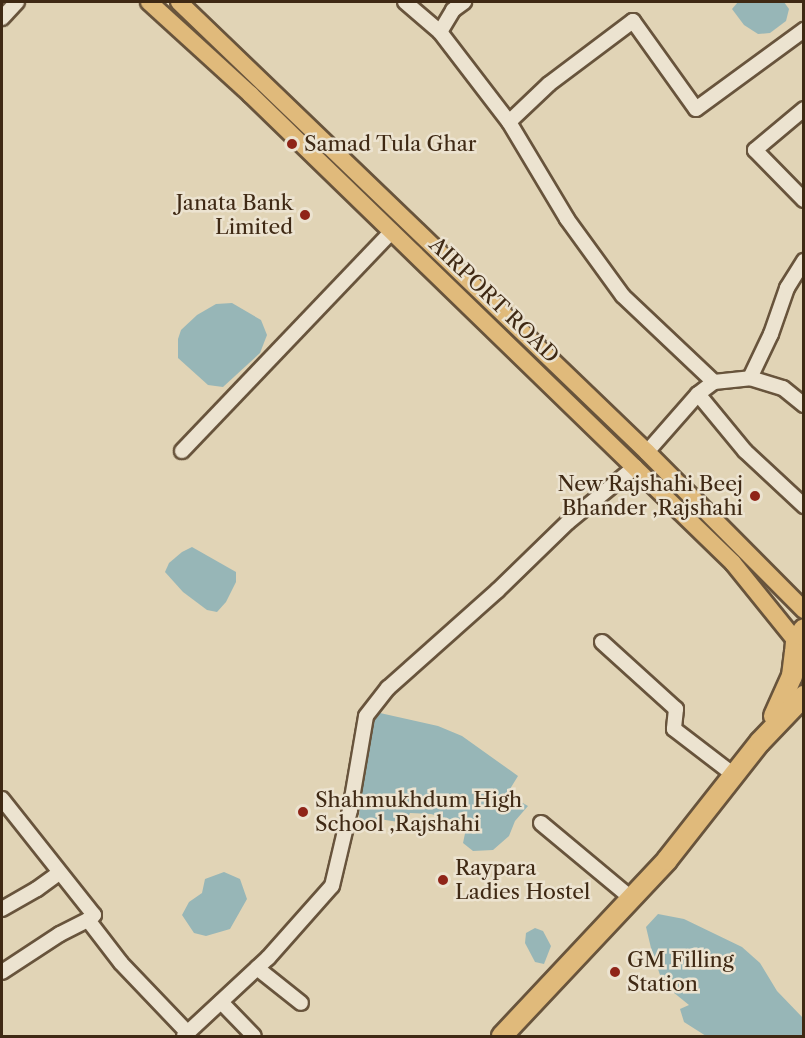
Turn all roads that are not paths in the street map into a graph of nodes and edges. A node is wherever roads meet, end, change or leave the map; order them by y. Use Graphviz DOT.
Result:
graph roads {
  1 [pos="17,2"];
  2 [pos="149,2"];
  3 [pos="179,2"];
  4 [pos="405,2"];
  5 [pos="464,2"];
  6 [pos="2,18"];
  7 [pos="804,30"];
  8 [pos="440,32"];
  9 [pos="804,109"];
  10 [pos="509,122"];
  11 [pos="804,200"];
  12 [pos="392,231"];
  13 [pos="804,261"];
  14 [pos="750,378"];
  15 [pos="714,382"];
  16 [pos="698,394"];
  17 [pos="804,405"];
  18 [pos="182,451"];
  19 [pos="647,453"];
  20 [pos="635,467"];
  21 [pos="804,506"];
  22 [pos="804,610"];
  23 [pos="602,642"];
  24 [pos="800,648"];
  25 [pos="804,696"];
  26 [pos="760,742"];
  27 [pos="734,775"];
  28 [pos="2,799"];
  29 [pos="541,823"];
  30 [pos="59,873"];
  31 [pos="632,898"];
  32 [pos="2,909"];
  33 [pos="88,920"];
  34 [pos="257,968"];
  35 [pos="2,972"];
  36 [pos="221,1002"];
  37 [pos="300,1003"];
  38 [pos="186,1035"];
  39 [pos="254,1036"];
  40 [pos="502,1036"];
  1 -- 6 [label="street"];
  2 -- 12 [label="main road, AIRPORT ROAD"];
  3 -- 19 [label="main road, AIRPORT ROAD"];
  4 -- 8 [label="street"];
  5 -- 8 [label="street"];
  7 -- 10 [label="street"];
  8 -- 10 [label="street"];
  9 -- 11 [label="street"];
  10 -- 15 [label="street"];
  12 -- 18 [label="street"];
  12 -- 20 [label="main road, AIRPORT ROAD"];
  13 -- 14 [label="street"];
  14 -- 15 [label="street"];
  14 -- 17 [label="street"];
  15 -- 16 [label="street"];
  16 -- 19 [label="street"];
  16 -- 21 [label="street"];
  19 -- 22 [label="main road, AIRPORT ROAD"];
  20 -- 24 [label="main road, AIRPORT ROAD"];
  20 -- 34 [label="street"];
  23 -- 27 [label="street"];
  24 -- 26 [label="highway"];
  25 -- 26 [label="highway"];
  26 -- 27 [label="highway"];
  27 -- 31 [label="highway"];
  28 -- 30 [label="street"];
  29 -- 31 [label="street"];
  30 -- 32 [label="street"];
  30 -- 33 [label="street"];
  31 -- 40 [label="highway"];
  33 -- 35 [label="street"];
  33 -- 38 [label="street"];
  34 -- 36 [label="street"];
  34 -- 37 [label="street"];
  36 -- 38 [label="street"];
  36 -- 39 [label="street"];
}
